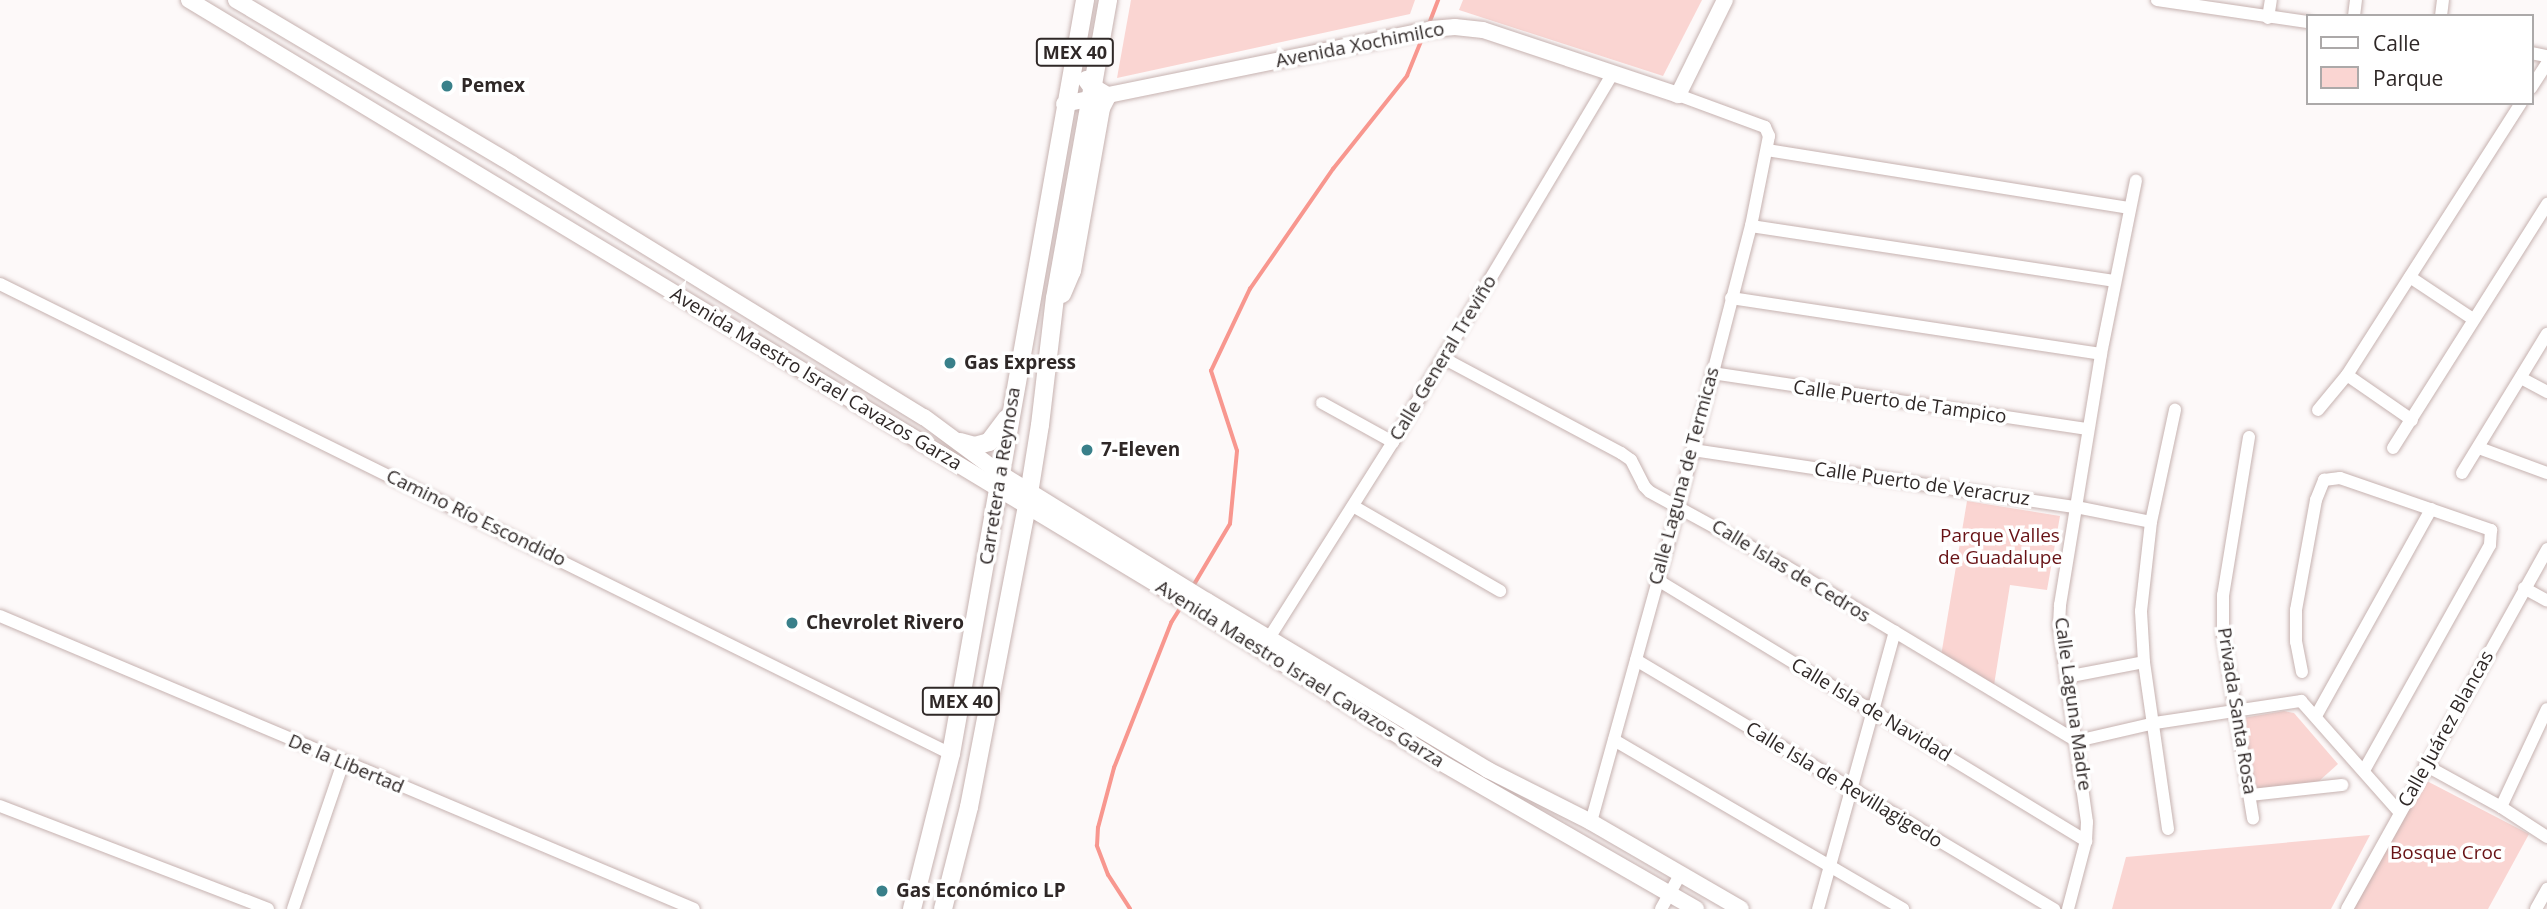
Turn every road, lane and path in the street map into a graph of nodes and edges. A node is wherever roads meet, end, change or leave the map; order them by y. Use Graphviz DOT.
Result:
graph roads {
  1 [pos="189,0"];
  2 [pos="236,0"];
  3 [pos="1085,0"];
  4 [pos="1096,0"];
  5 [pos="1108,0"];
  6 [pos="1725,0"];
  7 [pos="2157,0"];
  8 [pos="2271,0"];
  9 [pos="2187,2"];
  10 [pos="2268,18"];
  11 [pos="2306,22"];
  12 [pos="292,34"];
  13 [pos="281,54"];
  14 [pos="2547,63"];
  15 [pos="347,66"];
  16 [pos="1612,75"];
  17 [pos="2533,85"];
  18 [pos="335,88"];
  19 [pos="1096,94"];
  20 [pos="1678,95"];
  21 [pos="1064,104"];
  22 [pos="2520,105"];
  23 [pos="1768,128"];
  24 [pos="1767,150"];
  25 [pos="2136,180"];
  26 [pos="2547,204"];
  27 [pos="2128,208"];
  28 [pos="1751,226"];
  29 [pos="2410,277"];
  30 [pos="2114,281"];
  31 [pos="0,284"];
  32 [pos="1731,298"];
  33 [pos="2473,319"];
  34 [pos="2547,334"];
  35 [pos="2101,354"];
  36 [pos="1443,358"];
  37 [pos="1712,373"];
  38 [pos="2347,375"];
  39 [pos="2521,378"];
  40 [pos="2547,392"];
  41 [pos="1322,403"];
  42 [pos="2175,410"];
  43 [pos="2318,410"];
  44 [pos="1010,412"];
  45 [pos="2412,420"];
  46 [pos="2088,429"];
  47 [pos="2249,437"];
  48 [pos="960,442"];
  49 [pos="1393,442"];
  50 [pos="2393,448"];
  51 [pos="2479,448"];
  52 [pos="1693,450"];
  53 [pos="2547,473"];
  54 [pos="2462,474"];
  55 [pos="1000,482"];
  56 [pos="1028,498"];
  57 [pos="1679,504"];
  58 [pos="1353,506"];
  59 [pos="2076,507"];
  60 [pos="2431,509"];
  61 [pos="2151,522"];
  62 [pos="2547,549"];
  63 [pos="988,555"];
  64 [pos="1656,579"];
  65 [pos="2524,588"];
  66 [pos="1500,591"];
  67 [pos="2547,601"];
  68 [pos="1203,606"];
  69 [pos="0,617"];
  70 [pos="1895,632"];
  71 [pos="1269,638"];
  72 [pos="1636,660"];
  73 [pos="2144,662"];
  74 [pos="2302,672"];
  75 [pos="2066,677"];
  76 [pos="2236,709"];
  77 [pos="2547,709"];
  78 [pos="1874,712"];
  79 [pos="2316,716"];
  80 [pos="2155,723"];
  81 [pos="2544,724"];
  82 [pos="1614,740"];
  83 [pos="2077,741"];
  84 [pos="951,754"];
  85 [pos="343,763"];
  86 [pos="2425,765"];
  87 [pos="2364,770"];
  88 [pos="2342,785"];
  89 [pos="1850,790"];
  90 [pos="2251,795"];
  91 [pos="972,796"];
  92 [pos="0,806"];
  93 [pos="2501,807"];
  94 [pos="2400,813"];
  95 [pos="2253,819"];
  96 [pos="1591,822"];
  97 [pos="2168,829"];
  98 [pos="2547,837"];
  99 [pos="2086,841"];
  100 [pos="1829,865"];
  101 [pos="1681,873"];
  102 [pos="2547,889"];
  103 [pos="1671,894"];
  104 [pos="268,909"];
  105 [pos="293,909"];
  106 [pos="694,909"];
  107 [pos="912,909"];
  108 [pos="943,909"];
  109 [pos="1661,909"];
  110 [pos="1696,909"];
  111 [pos="1741,909"];
  112 [pos="1818,909"];
  113 [pos="1903,909"];
  114 [pos="2054,909"];
  115 [pos="2068,909"];
  116 [pos="2347,909"];
  117 [pos="2536,909"];
  1 -- 13 [label="main road, Avenida Maestro Israel Cavazos Garza"];
  2 -- 12 [label="main road, Avenida Maestro Israel Cavazos Garza"];
  3 -- 21 [label="main road, Carretera a Reynosa / MEX 40"];
  4 -- 19 [label="main road"];
  5 -- 19 [label="main road, MEX 40"];
  6 -- 20 [label="main road"];
  7 -- 9 [label="street"];
  8 -- 10 [label="street"];
  9 -- 10 [label="street"];
  10 -- 11 [label="street"];
  12 -- 13 [label="main road"];
  12 -- 15 [label="main road, Avenida Maestro Israel Cavazos Garza"];
  13 -- 18 [label="main road, Avenida Maestro Israel Cavazos Garza"];
  14 -- 17 [label="street"];
  15 -- 18 [label="main road"];
  15 -- 48 [label="main road, Avenida Maestro Israel Cavazos Garza"];
  16 -- 19 [label="main road, Avenida Xochimilco"];
  16 -- 20 [label="main road, Avenida Xochimilco"];
  16 -- 36 [label="street, Calle General Treviño"];
  18 -- 55 [label="main road, Avenida Maestro Israel Cavazos Garza"];
  19 -- 21 [label="main road, Avenida Xochimilco"];
  19 -- 56 [label="main road, Carretera a Reynosa / MEX 40"];
  20 -- 23 [label="street, Avenida Xochimilco"];
  21 -- 44 [label="main road, Carretera a Reynosa / MEX 40"];
  22 -- 29 [label="street"];
  23 -- 24 [label="street, Calle Laguna de Termicas"];
  24 -- 27 [label="street"];
  24 -- 28 [label="street, Calle Laguna de Termicas"];
  25 -- 27 [label="street, Calle Laguna Madre"];
  26 -- 33 [label="street"];
  27 -- 30 [label="street, Calle Laguna Madre"];
  28 -- 30 [label="street"];
  28 -- 32 [label="street, Calle Laguna de Termicas"];
  29 -- 33 [label="street"];
  29 -- 38 [label="street"];
  30 -- 35 [label="street, Calle Laguna Madre"];
  31 -- 84 [label="street, Camino Río Escondido"];
  32 -- 35 [label="street"];
  32 -- 37 [label="street, Calle Laguna de Termicas"];
  33 -- 45 [label="street"];
  34 -- 39 [label="street"];
  35 -- 46 [label="street, Calle Laguna Madre"];
  36 -- 49 [label="street, Calle General Treviño"];
  36 -- 57 [label="street, Calle Islas de Cedros"];
  37 -- 46 [label="street, Calle Puerto de Tampico"];
  37 -- 52 [label="street, Calle Laguna de Termicas"];
  38 -- 43 [label="street"];
  38 -- 45 [label="street"];
  39 -- 40 [label="street"];
  39 -- 51 [label="street"];
  41 -- 49 [label="street"];
  42 -- 61 [label="street"];
  44 -- 48 [label="main road"];
  44 -- 55 [label="main road, Carretera a Reynosa / MEX 40"];
  45 -- 50 [label="street"];
  46 -- 59 [label="street, Calle Laguna Madre"];
  47 -- 76 [label="street, Privada Santa Rosa"];
  48 -- 55 [label="main road, Avenida Maestro Israel Cavazos Garza"];
  49 -- 58 [label="street, Calle General Treviño"];
  51 -- 53 [label="street"];
  51 -- 54 [label="street"];
  52 -- 57 [label="street, Calle Laguna de Termicas"];
  52 -- 59 [label="street, Calle Puerto de Veracruz"];
  55 -- 56 [label="main road, Avenida Maestro Israel Cavazos Garza"];
  55 -- 63 [label="main road, Carretera a Reynosa / MEX 40"];
  56 -- 68 [label="main road, Avenida Maestro Israel Cavazos Garza"];
  56 -- 91 [label="main road, Carretera a Reynosa / MEX 40"];
  57 -- 64 [label="street, Calle Laguna de Termicas"];
  57 -- 70 [label="street, Calle Islas de Cedros"];
  58 -- 66 [label="street"];
  58 -- 71 [label="street, Calle General Treviño"];
  59 -- 61 [label="street, Calle Puerto de Veracruz"];
  59 -- 75 [label="street, Calle Laguna Madre"];
  60 -- 74 [label="street"];
  60 -- 79 [label="street"];
  60 -- 87 [label="street"];
  61 -- 73 [label="street"];
  62 -- 65 [label="street, Calle Juárez Blancas"];
  63 -- 84 [label="main road, Carretera a Reynosa / MEX 40"];
  63 -- 91 [label="main road"];
  64 -- 72 [label="street, Calle Laguna de Termicas"];
  64 -- 78 [label="street, Calle Isla de Navidad"];
  65 -- 67 [label="street"];
  65 -- 86 [label="street, Calle Juárez Blancas"];
  68 -- 71 [label="main road, Avenida Maestro Israel Cavazos Garza"];
  68 -- 103 [label="main road, Avenida Maestro Israel Cavazos Garza"];
  69 -- 85 [label="street, De la Libertad"];
  70 -- 78 [label="street"];
  70 -- 83 [label="street, Calle Islas de Cedros"];
  71 -- 96 [label="main road, Avenida Maestro Israel Cavazos Garza"];
  72 -- 82 [label="street, Calle Laguna de Termicas"];
  72 -- 89 [label="street, Calle Isla de Revillagigedo"];
  73 -- 75 [label="street"];
  73 -- 80 [label="street"];
  75 -- 83 [label="street, Calle Laguna Madre"];
  76 -- 79 [label="street"];
  76 -- 80 [label="street"];
  76 -- 90 [label="street, Privada Santa Rosa"];
  77 -- 81 [label="street"];
  78 -- 89 [label="street"];
  78 -- 99 [label="street, Calle Isla de Navidad"];
  79 -- 87 [label="street"];
  80 -- 83 [label="street"];
  80 -- 97 [label="street"];
  81 -- 93 [label="street"];
  82 -- 96 [label="street, Calle Laguna de Termicas"];
  82 -- 100 [label="street"];
  83 -- 99 [label="street, Calle Laguna Madre"];
  84 -- 107 [label="main road, Carretera a Reynosa / MEX 40"];
  85 -- 105 [label="street"];
  85 -- 106 [label="street, De la Libertad"];
  86 -- 93 [label="street"];
  86 -- 94 [label="street, Calle Juárez Blancas"];
  87 -- 94 [label="street"];
  88 -- 90 [label="street"];
  89 -- 100 [label="street"];
  89 -- 114 [label="street, Calle Isla de Revillagigedo"];
  90 -- 95 [label="street, Privada Santa Rosa"];
  91 -- 108 [label="main road, Carretera a Reynosa / MEX 40"];
  92 -- 104 [label="street"];
  93 -- 98 [label="street"];
  94 -- 116 [label="street, Calle Juárez Blancas"];
  96 -- 101 [label="main road, Avenida Maestro Israel Cavazos Garza"];
  99 -- 115 [label="street, Calle Laguna Madre"];
  100 -- 112 [label="street"];
  100 -- 113 [label="street"];
  101 -- 103 [label="street"];
  101 -- 111 [label="main road, Avenida Maestro Israel Cavazos Garza"];
  102 -- 117 [label="street"];
  103 -- 109 [label="street"];
  103 -- 110 [label="main road, Avenida Maestro Israel Cavazos Garza"];
}
